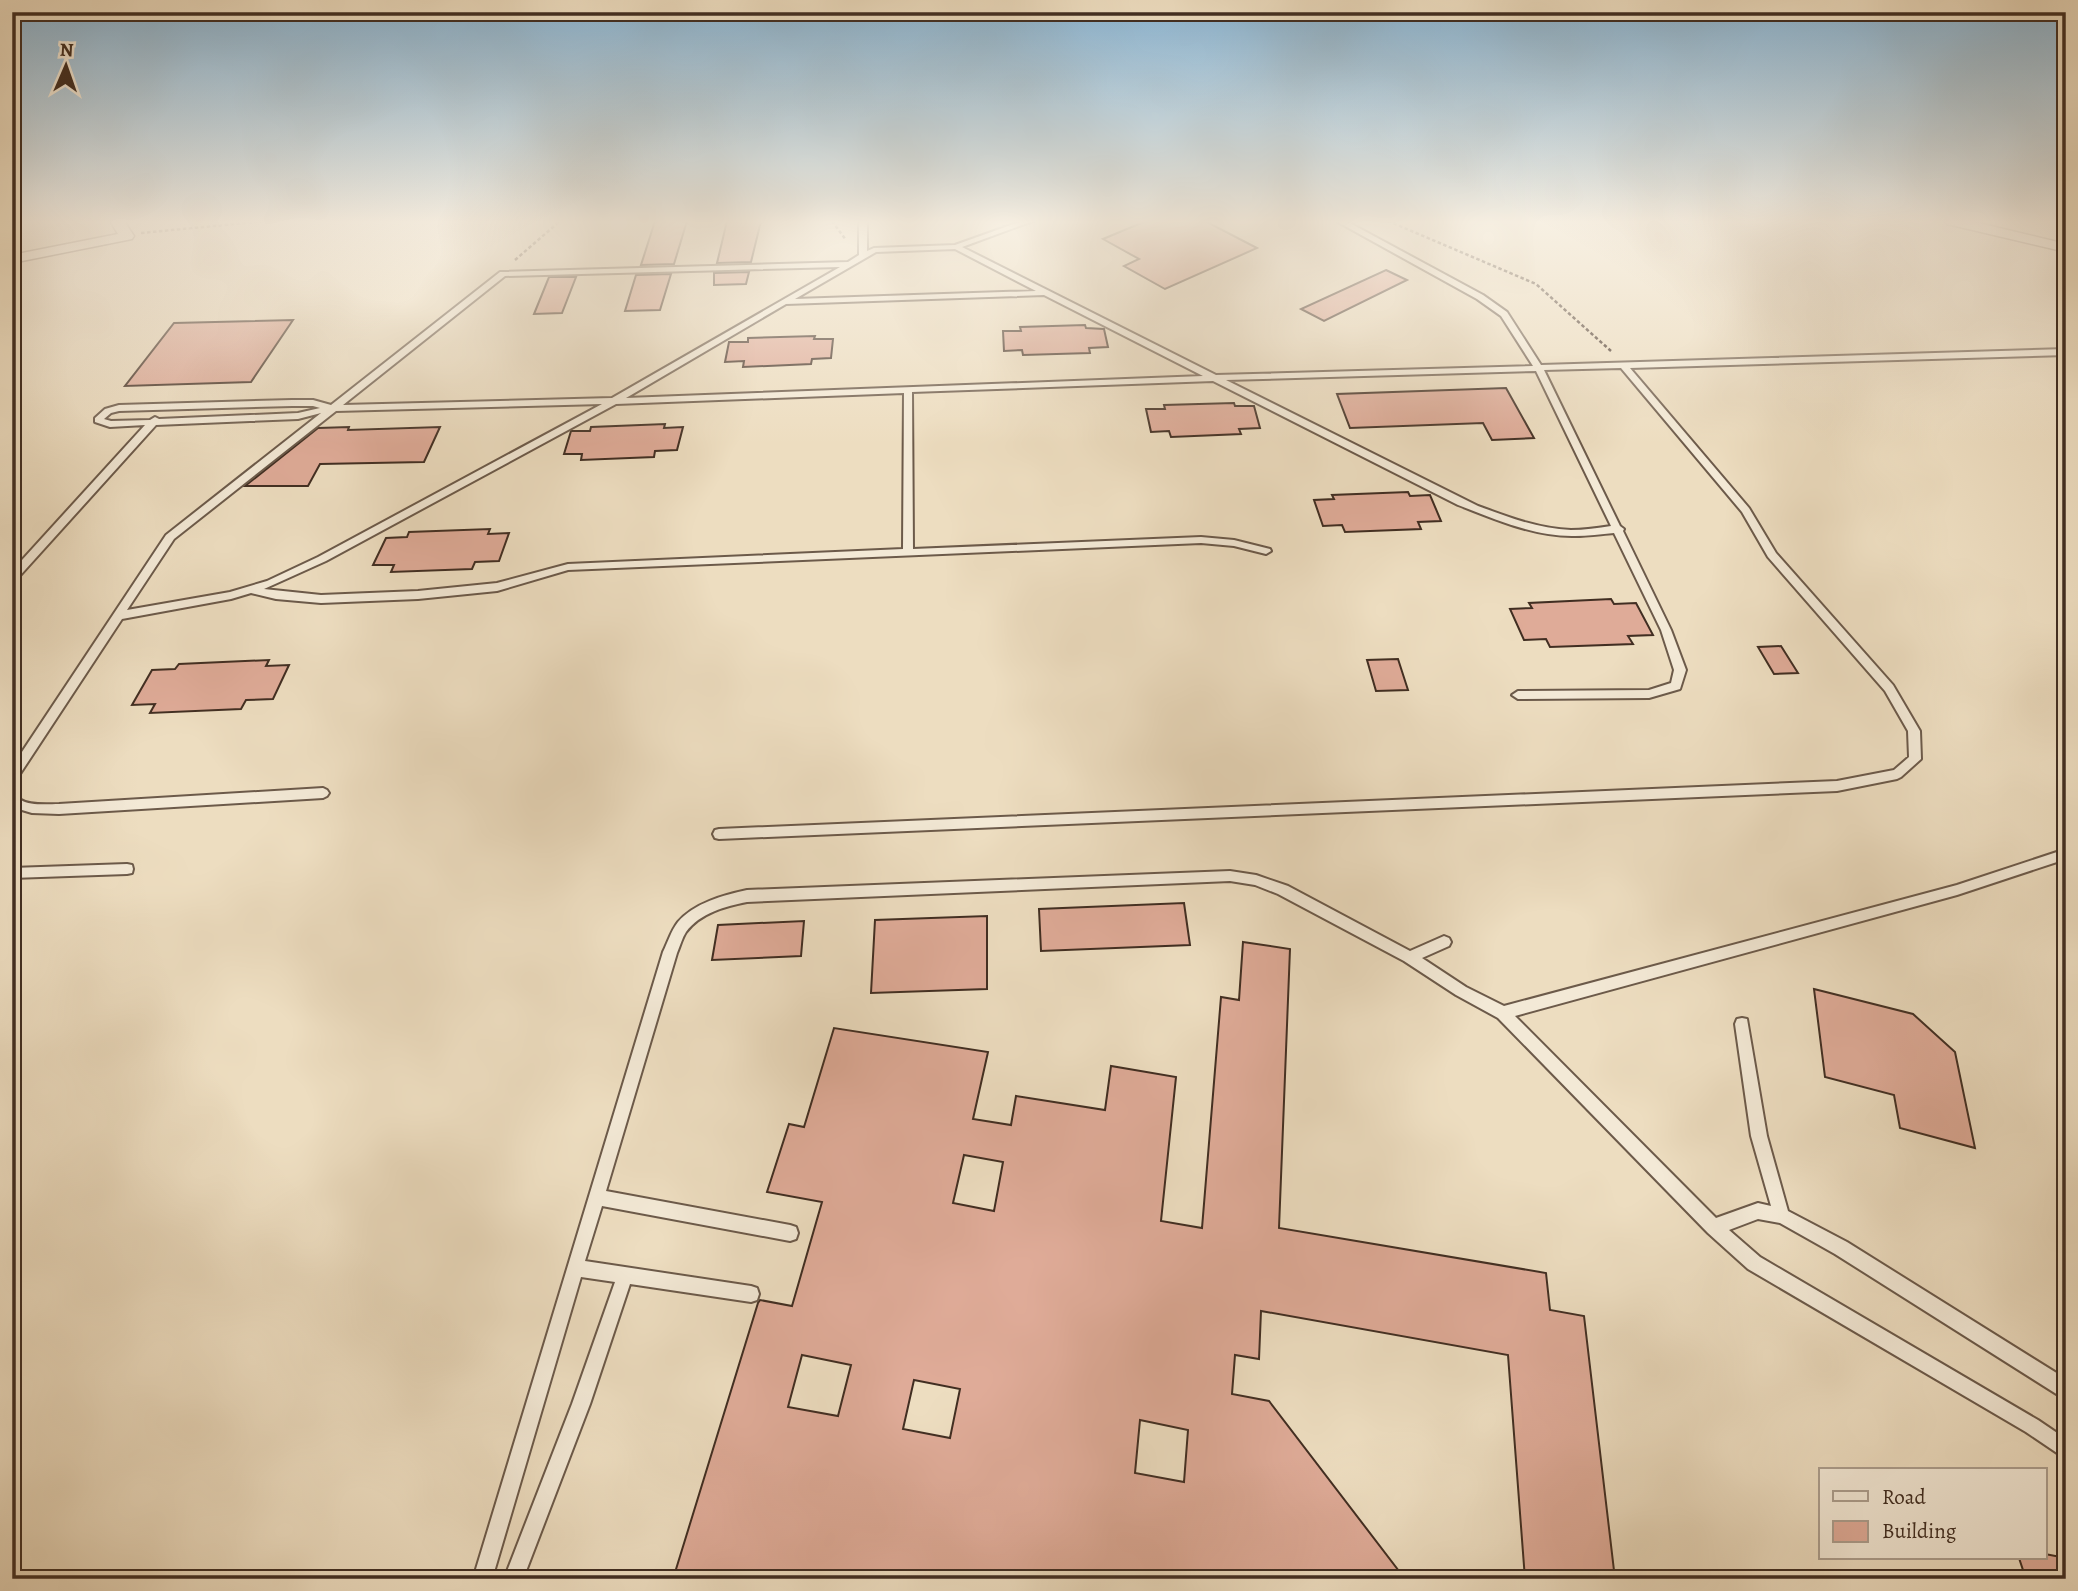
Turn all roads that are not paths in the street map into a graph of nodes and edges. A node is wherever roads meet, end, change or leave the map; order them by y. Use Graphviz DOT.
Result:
graph roads {
  1 [pos="476,295"];
  2 [pos="795,295"];
  3 [pos="980,295"];
  4 [pos="1049,295"];
  5 [pos="1477,295"];
  6 [pos="783,302"];
  7 [pos="2066,352"];
  8 [pos="1623,365"];
  9 [pos="1539,369"];
  10 [pos="1212,378"];
  11 [pos="908,390"];
  12 [pos="614,401"];
  13 [pos="167,407"];
  14 [pos="331,408"];
  15 [pos="154,421"];
  16 [pos="1619,529"];
  17 [pos="908,551"];
  18 [pos="1266,551"];
  19 [pos="12,578"];
  20 [pos="251,589"];
  21 [pos="117,616"];
  22 [pos="1518,695"];
  23 [pos="12,777"];
  24 [pos="323,793"];
  25 [pos="12,797"];
  26 [pos="719,834"];
  27 [pos="2066,854"];
  28 [pos="127,869"];
  29 [pos="12,873"];
  30 [pos="1444,942"];
  31 [pos="1409,957"];
  32 [pos="1503,1013"];
  33 [pos="1742,1024"];
  34 [pos="597,1197"];
  35 [pos="1782,1216"];
  36 [pos="1714,1227"];
  37 [pos="790,1233"];
  38 [pos="575,1268"];
  39 [pos="625,1276"];
  40 [pos="751,1294"];
  41 [pos="2066,1391"];
  42 [pos="2066,1450"];
  43 [pos="482,1579"];
  44 [pos="513,1579"];
  1 -- 14 [label="lane"];
  2 -- 6 [label="lane"];
  3 -- 6 [label="lane"];
  4 -- 10 [label="lane"];
  5 -- 9 [label="lane"];
  6 -- 12 [label="lane"];
  7 -- 8 [label="lane"];
  8 -- 9 [label="lane"];
  8 -- 26 [label="lane"];
  9 -- 10 [label="lane"];
  9 -- 16 [label="lane"];
  10 -- 11 [label="lane"];
  10 -- 16 [label="lane"];
  11 -- 12 [label="lane"];
  11 -- 17 [label="lane"];
  12 -- 14 [label="lane"];
  12 -- 20 [label="lane"];
  13 -- 14 [label="lane"];
  13 -- 15 [label="lane"];
  13 -- 15 [label="lane"];
  14 -- 15 [label="lane"];
  14 -- 21 [label="lane"];
  15 -- 19 [label="lane"];
  16 -- 22 [label="lane"];
  17 -- 18 [label="lane"];
  17 -- 20 [label="lane"];
  20 -- 21 [label="lane"];
  21 -- 23 [label="lane"];
  24 -- 25 [label="lane"];
  27 -- 32 [label="lane"];
  28 -- 29 [label="lane"];
  30 -- 31 [label="lane"];
  31 -- 32 [label="lane"];
  31 -- 34 [label="lane"];
  32 -- 36 [label="lane"];
  33 -- 35 [label="lane"];
  34 -- 37 [label="lane"];
  34 -- 38 [label="lane"];
  35 -- 36 [label="lane"];
  35 -- 41 [label="lane"];
  36 -- 42 [label="lane"];
  38 -- 39 [label="lane"];
  38 -- 43 [label="lane"];
  39 -- 40 [label="lane"];
  39 -- 44 [label="lane"];
}
